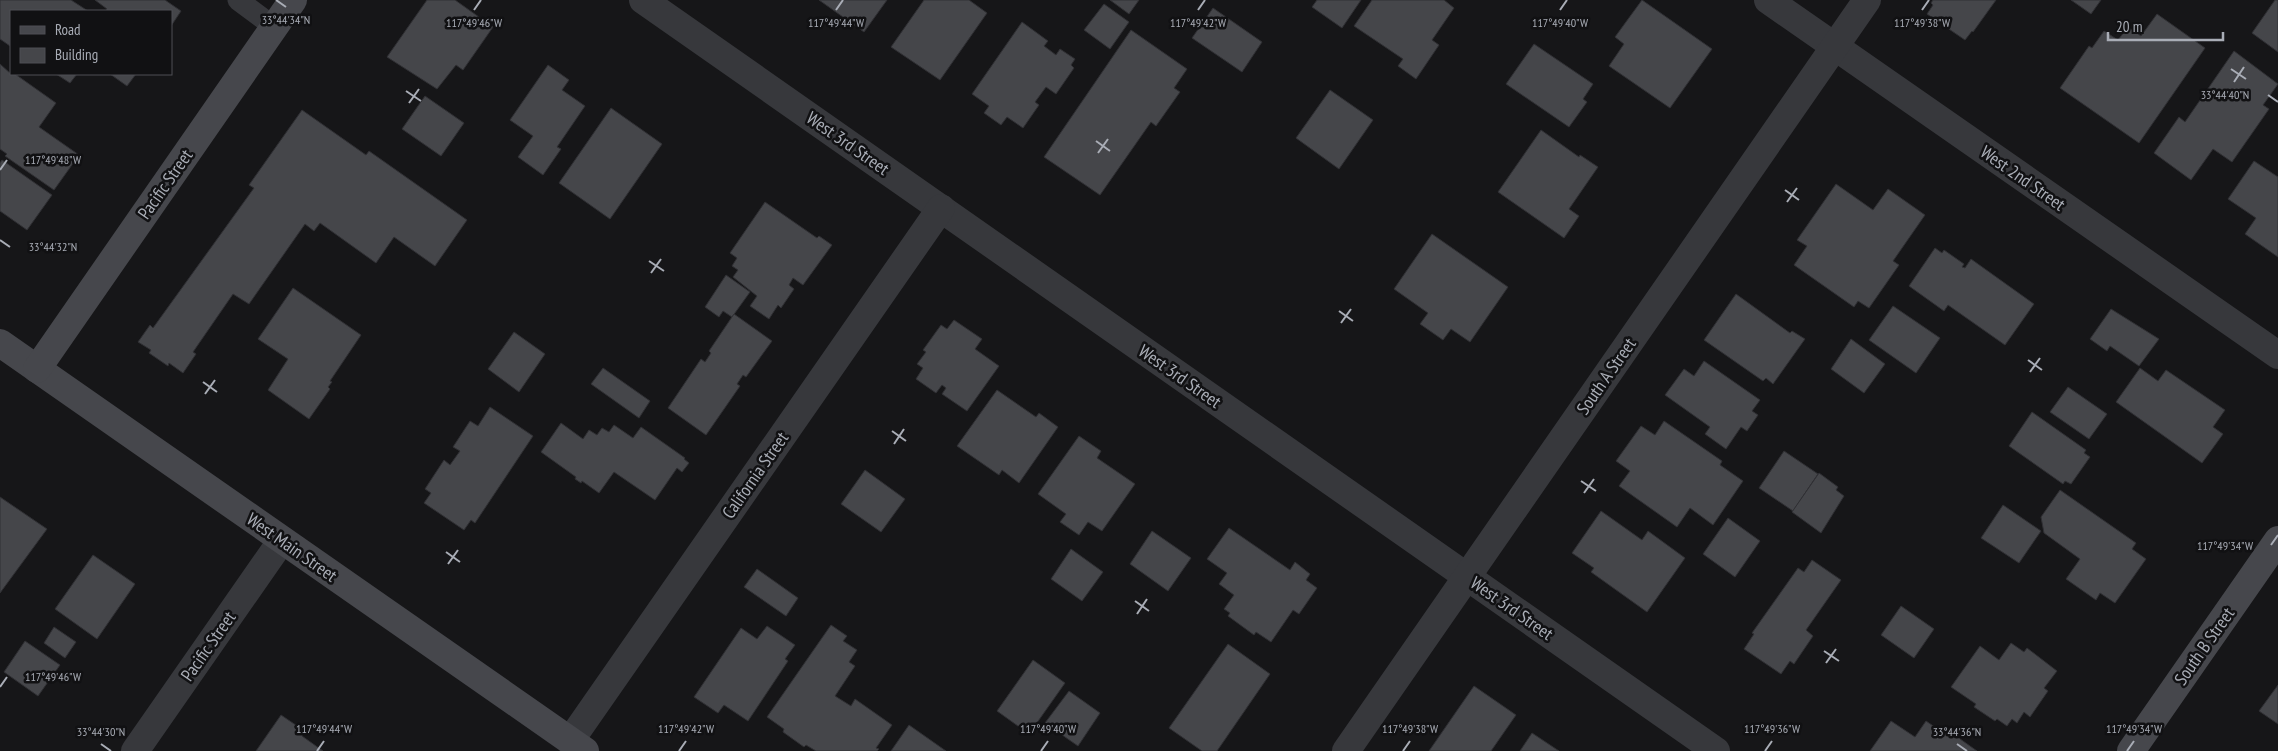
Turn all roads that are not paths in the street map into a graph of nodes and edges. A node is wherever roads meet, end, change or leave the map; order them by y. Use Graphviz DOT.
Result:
graph roads {
  1 [pos="238,0"];
  2 [pos="294,0"];
  3 [pos="643,0"];
  4 [pos="1768,0"];
  5 [pos="1867,0"];
  6 [pos="274,28"];
  7 [pos="1835,46"];
  8 [pos="940,208"];
  9 [pos="0,343"];
  10 [pos="2278,355"];
  11 [pos="37,369"];
  12 [pos="282,540"];
  13 [pos="2278,540"];
  14 [pos="1467,576"];
  15 [pos="577,746"];
  16 [pos="135,751"];
  17 [pos="1346,751"];
  18 [pos="1716,751"];
  19 [pos="2131,751"];
  1 -- 6 [label="lane"];
  2 -- 6 [label="street, Pacific Street"];
  3 -- 8 [label="street, West 3rd Street"];
  4 -- 7 [label="street, West 2nd Street"];
  5 -- 7 [label="street, South A Street"];
  6 -- 11 [label="street, Pacific Street"];
  7 -- 10 [label="street, West 2nd Street"];
  7 -- 14 [label="street, South A Street"];
  8 -- 14 [label="street, West 3rd Street"];
  8 -- 15 [label="street, California Street"];
  9 -- 11 [label="street, West Main Street"];
  11 -- 12 [label="street, West Main Street"];
  12 -- 15 [label="street, West Main Street"];
  12 -- 16 [label="street, Pacific Street"];
  13 -- 19 [label="street, South B Street"];
  14 -- 17 [label="street, South A Street"];
  14 -- 18 [label="street, West 3rd Street"];
}
